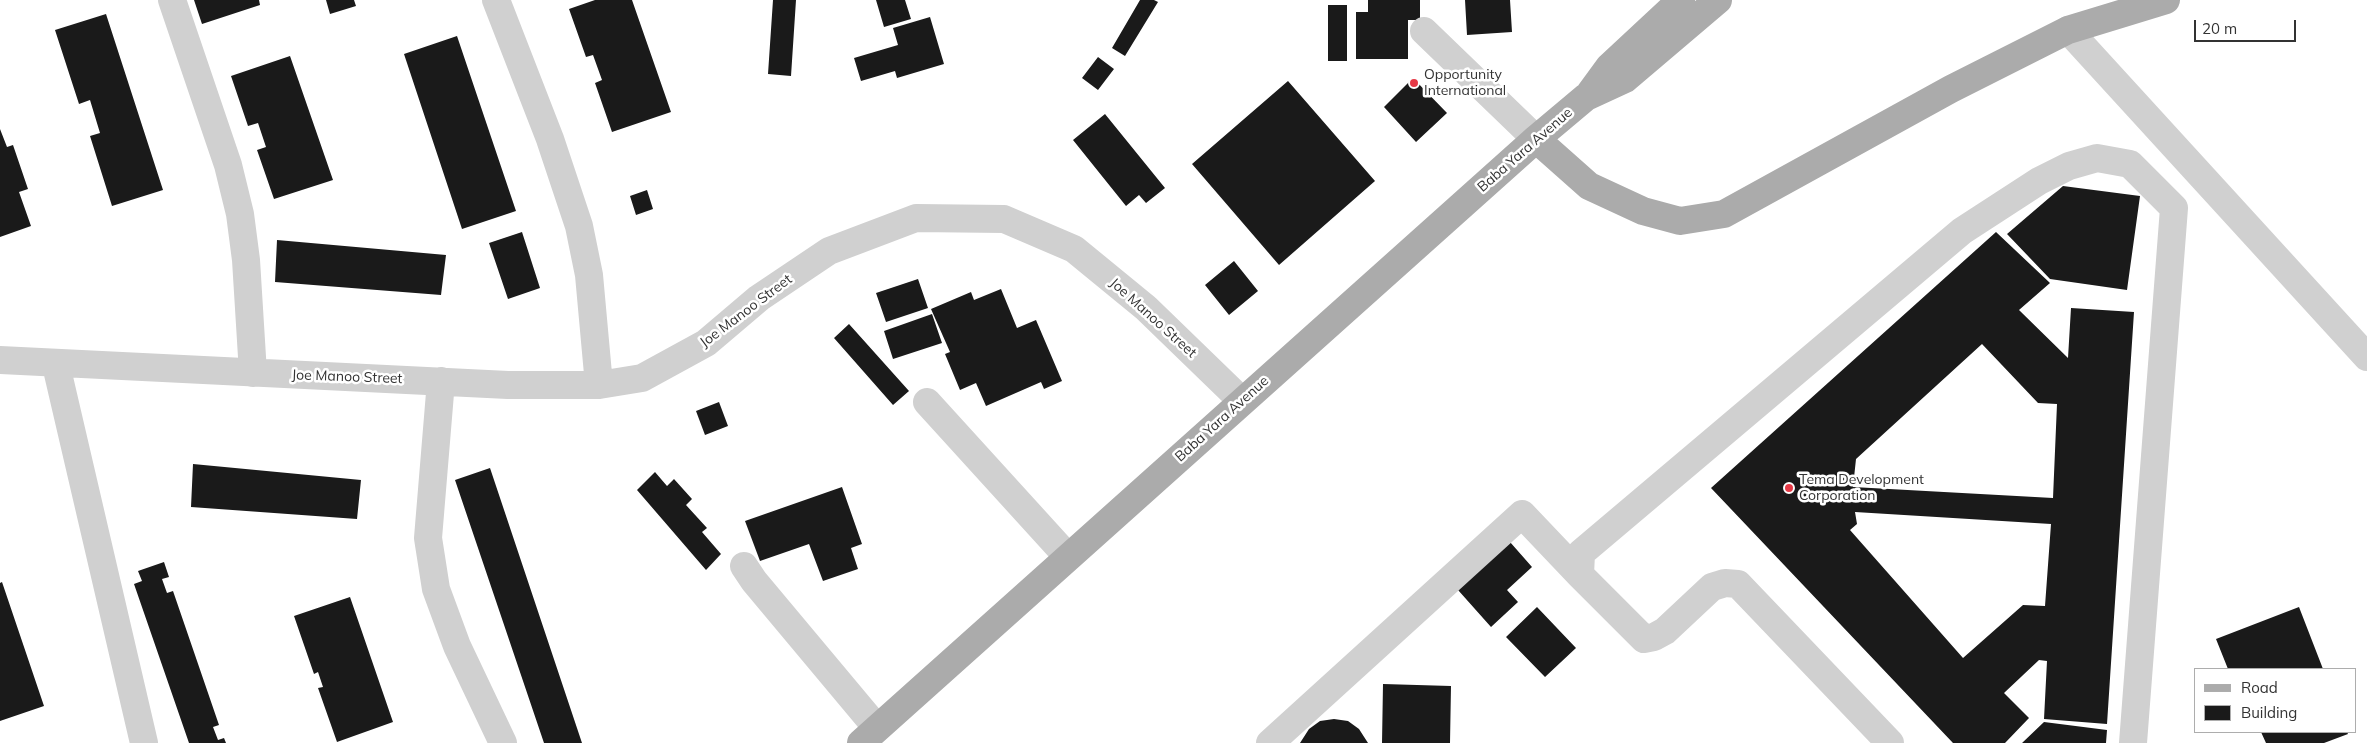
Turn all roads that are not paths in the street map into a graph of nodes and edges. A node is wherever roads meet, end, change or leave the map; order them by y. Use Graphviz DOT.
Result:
graph roads {
  1 [pos="172,0"];
  2 [pos="496,0"];
  3 [pos="1682,0"];
  4 [pos="1718,0"];
  5 [pos="2166,0"];
  6 [pos="2068,30"];
  7 [pos="1424,31"];
  8 [pos="1586,97"];
  9 [pos="1536,139"];
  10 [pos="2207,181"];
  11 [pos="2174,208"];
  12 [pos="2367,357"];
  13 [pos="0,360"];
  14 [pos="56,364"];
  15 [pos="253,374"];
  16 [pos="441,381"];
  17 [pos="599,385"];
  18 [pos="1242,401"];
  19 [pos="927,402"];
  20 [pos="1068,557"];
  21 [pos="744,566"];
  22 [pos="1580,575"];
  23 [pos="869,735"];
  24 [pos="144,743"];
  25 [pos="503,743"];
  26 [pos="1270,743"];
  27 [pos="1890,743"];
  28 [pos="2133,743"];
  1 -- 15 [label="street"];
  2 -- 17 [label="street"];
  3 -- 8 [label="main road, Baba Yara Avenue"];
  4 -- 8 [label="main road, Baba Yara Avenue"];
  5 -- 6 [label="main road"];
  6 -- 9 [label="main road"];
  6 -- 10 [label="street"];
  7 -- 9 [label="street"];
  8 -- 9 [label="main road, Baba Yara Avenue"];
  9 -- 18 [label="main road, Baba Yara Avenue"];
  10 -- 11 [label="street"];
  10 -- 12 [label="street"];
  11 -- 22 [label="street"];
  11 -- 28 [label="street"];
  13 -- 14 [label="street, Joe Manoo Street"];
  14 -- 15 [label="street, Joe Manoo Street"];
  14 -- 24 [label="street"];
  15 -- 16 [label="street, Joe Manoo Street"];
  16 -- 17 [label="street, Joe Manoo Street"];
  16 -- 25 [label="street"];
  17 -- 18 [label="street, Joe Manoo Street"];
  18 -- 20 [label="main road, Baba Yara Avenue"];
  19 -- 20 [label="street"];
  20 -- 23 [label="main road, Baba Yara Avenue"];
  21 -- 23 [label="street"];
  22 -- 26 [label="street"];
  22 -- 27 [label="street"];
}
